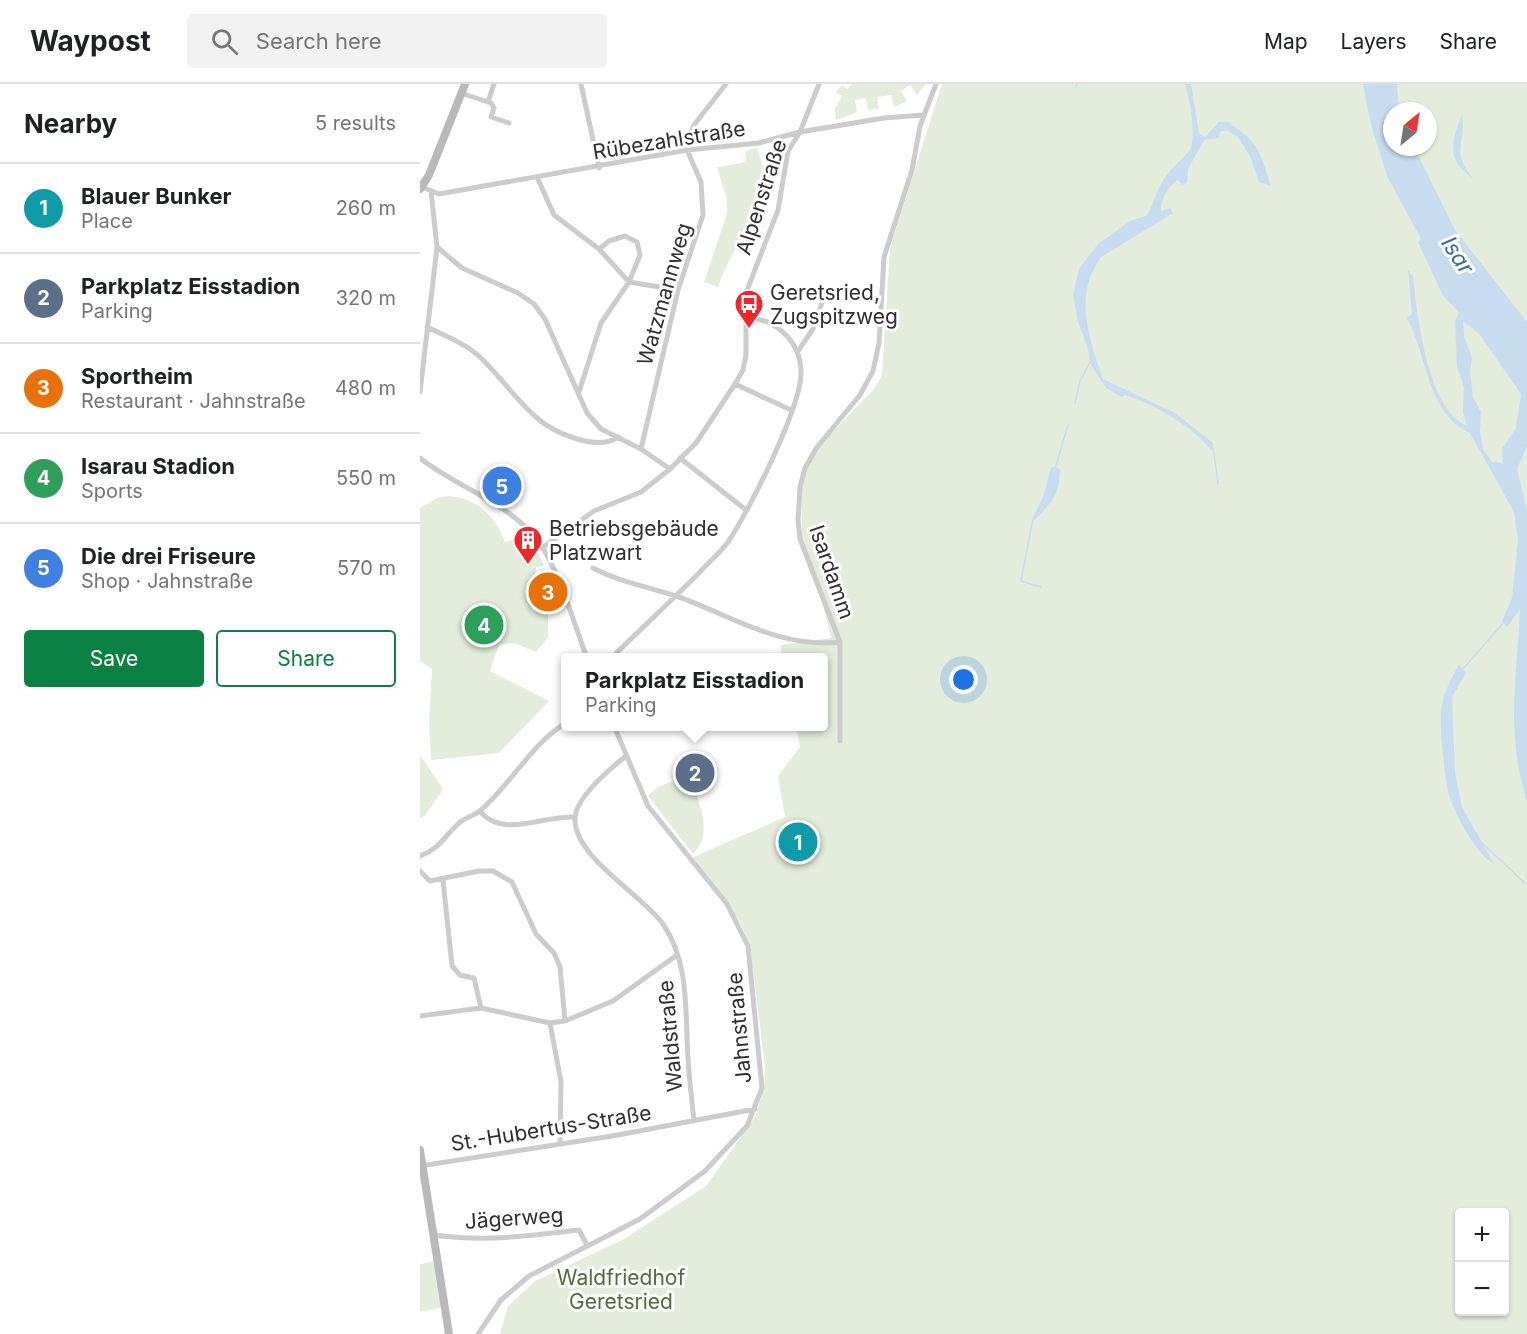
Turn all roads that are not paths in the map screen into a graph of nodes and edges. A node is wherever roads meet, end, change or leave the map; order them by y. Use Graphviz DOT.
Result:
graph roads {
  1 [pos="465,84"];
  2 [pos="494,84"];
  3 [pos="580,84"];
  4 [pos="819,84"];
  5 [pos="936,84"];
  6 [pos="723,85"];
  7 [pos="461,93"];
  8 [pos="488,102"];
  9 [pos="923,115"];
  10 [pos="509,123"];
  11 [pos="800,132"];
  12 [pos="687,150"];
  13 [pos="599,168"];
  14 [pos="537,177"];
  15 [pos="421,188"];
  16 [pos="431,191"];
  17 [pos="437,247"];
  18 [pos="599,249"];
  19 [pos="629,282"];
  20 [pos="678,290"];
  21 [pos="824,297"];
  22 [pos="744,318"];
  23 [pos="427,327"];
  24 [pos="798,351"];
  25 [pos="735,384"];
  26 [pos="420,392"];
  27 [pos="579,392"];
  28 [pos="791,410"];
  29 [pos="618,437"];
  30 [pos="640,449"];
  31 [pos="680,458"];
  32 [pos="420,459"];
  33 [pos="670,469"];
  34 [pos="746,510"];
  35 [pos="543,549"];
  36 [pos="593,568"];
  37 [pos="676,596"];
  38 [pos="840,642"];
  39 [pos="585,653"];
  40 [pos="615,653"];
  41 [pos="561,726"];
  42 [pos="616,731"];
  43 [pos="840,741"];
  44 [pos="626,756"];
  45 [pos="480,811"];
  46 [pos="574,817"];
  47 [pos="420,856"];
  48 [pos="420,871"];
  49 [pos="443,880"];
  50 [pos="677,956"];
  51 [pos="481,1008"];
  52 [pos="420,1016"];
  53 [pos="565,1021"];
  54 [pos="550,1023"];
  55 [pos="755,1109"];
  56 [pos="694,1121"];
  57 [pos="560,1144"];
  58 [pos="420,1150"];
  59 [pos="421,1166"];
  60 [pos="434,1235"];
  61 [pos="588,1245"];
  62 [pos="449,1334"];
  63 [pos="478,1334"];
  1 -- 7 [label="street"];
  2 -- 8 [label="street"];
  3 -- 13 [label="street"];
  4 -- 11 [label="street, Alpenstraße"];
  5 -- 9 [label="street, Isardamm"];
  6 -- 12 [label="street"];
  7 -- 8 [label="street"];
  7 -- 15 [label="street"];
  8 -- 10 [label="street"];
  9 -- 11 [label="street, Rübezahlstraße"];
  9 -- 38 [label="street, Isardamm"];
  11 -- 12 [label="street, Rübezahlstraße"];
  11 -- 22 [label="street, Alpenstraße"];
  12 -- 13 [label="street, Rübezahlstraße"];
  12 -- 20 [label="street, Watzmannweg"];
  13 -- 14 [label="street, Rübezahlstraße"];
  14 -- 16 [label="street, Rübezahlstraße"];
  14 -- 18 [label="street"];
  15 -- 16 [label="street, Rübezahlstraße"];
  16 -- 17 [label="street"];
  17 -- 23 [label="street"];
  17 -- 27 [label="street"];
  18 -- 19 [label="street"];
  18 -- 19 [label="street"];
  19 -- 20 [label="street"];
  19 -- 27 [label="street"];
  20 -- 30 [label="street, Watzmannweg"];
  21 -- 24 [label="street"];
  22 -- 24 [label="street"];
  22 -- 25 [label="street, Alpenstraße"];
  23 -- 26 [label="street"];
  23 -- 29 [label="street"];
  24 -- 28 [label="street"];
  25 -- 28 [label="street"];
  25 -- 31 [label="street, Alpenstraße"];
  27 -- 29 [label="street"];
  28 -- 34 [label="street"];
  29 -- 30 [label="street"];
  30 -- 33 [label="street"];
  31 -- 33 [label="street, Alpenstraße"];
  31 -- 34 [label="street"];
  32 -- 35 [label="street"];
  33 -- 35 [label="street, Alpenstraße"];
  34 -- 37 [label="street"];
  35 -- 39 [label="street"];
  36 -- 37 [label="street"];
  37 -- 38 [label="street"];
  37 -- 40 [label="street"];
  38 -- 43 [label="street, Isardamm"];
  41 -- 45 [label="street"];
  42 -- 44 [label="street, Jahnstraße"];
  44 -- 46 [label="street"];
  44 -- 55 [label="street, Jahnstraße"];
  45 -- 46 [label="street"];
  45 -- 47 [label="street"];
  46 -- 50 [label="street, Waldstraße"];
  48 -- 49 [label="street"];
  49 -- 51 [label="street"];
  49 -- 53 [label="street"];
  50 -- 53 [label="street"];
  50 -- 56 [label="street, Waldstraße"];
  51 -- 52 [label="street"];
  51 -- 54 [label="street"];
  53 -- 54 [label="street"];
  54 -- 57 [label="street"];
  55 -- 56 [label="street, St.-Hubertus-Straße"];
  55 -- 61 [label="street, Jahnstraße"];
  56 -- 57 [label="street, St.-Hubertus-Straße"];
  57 -- 59 [label="street, St.-Hubertus-Straße"];
  58 -- 59 [label="street"];
  59 -- 60 [label="street"];
  60 -- 61 [label="street, Jägerweg"];
  60 -- 62 [label="street"];
  61 -- 63 [label="street, Jahnstraße"];
}
